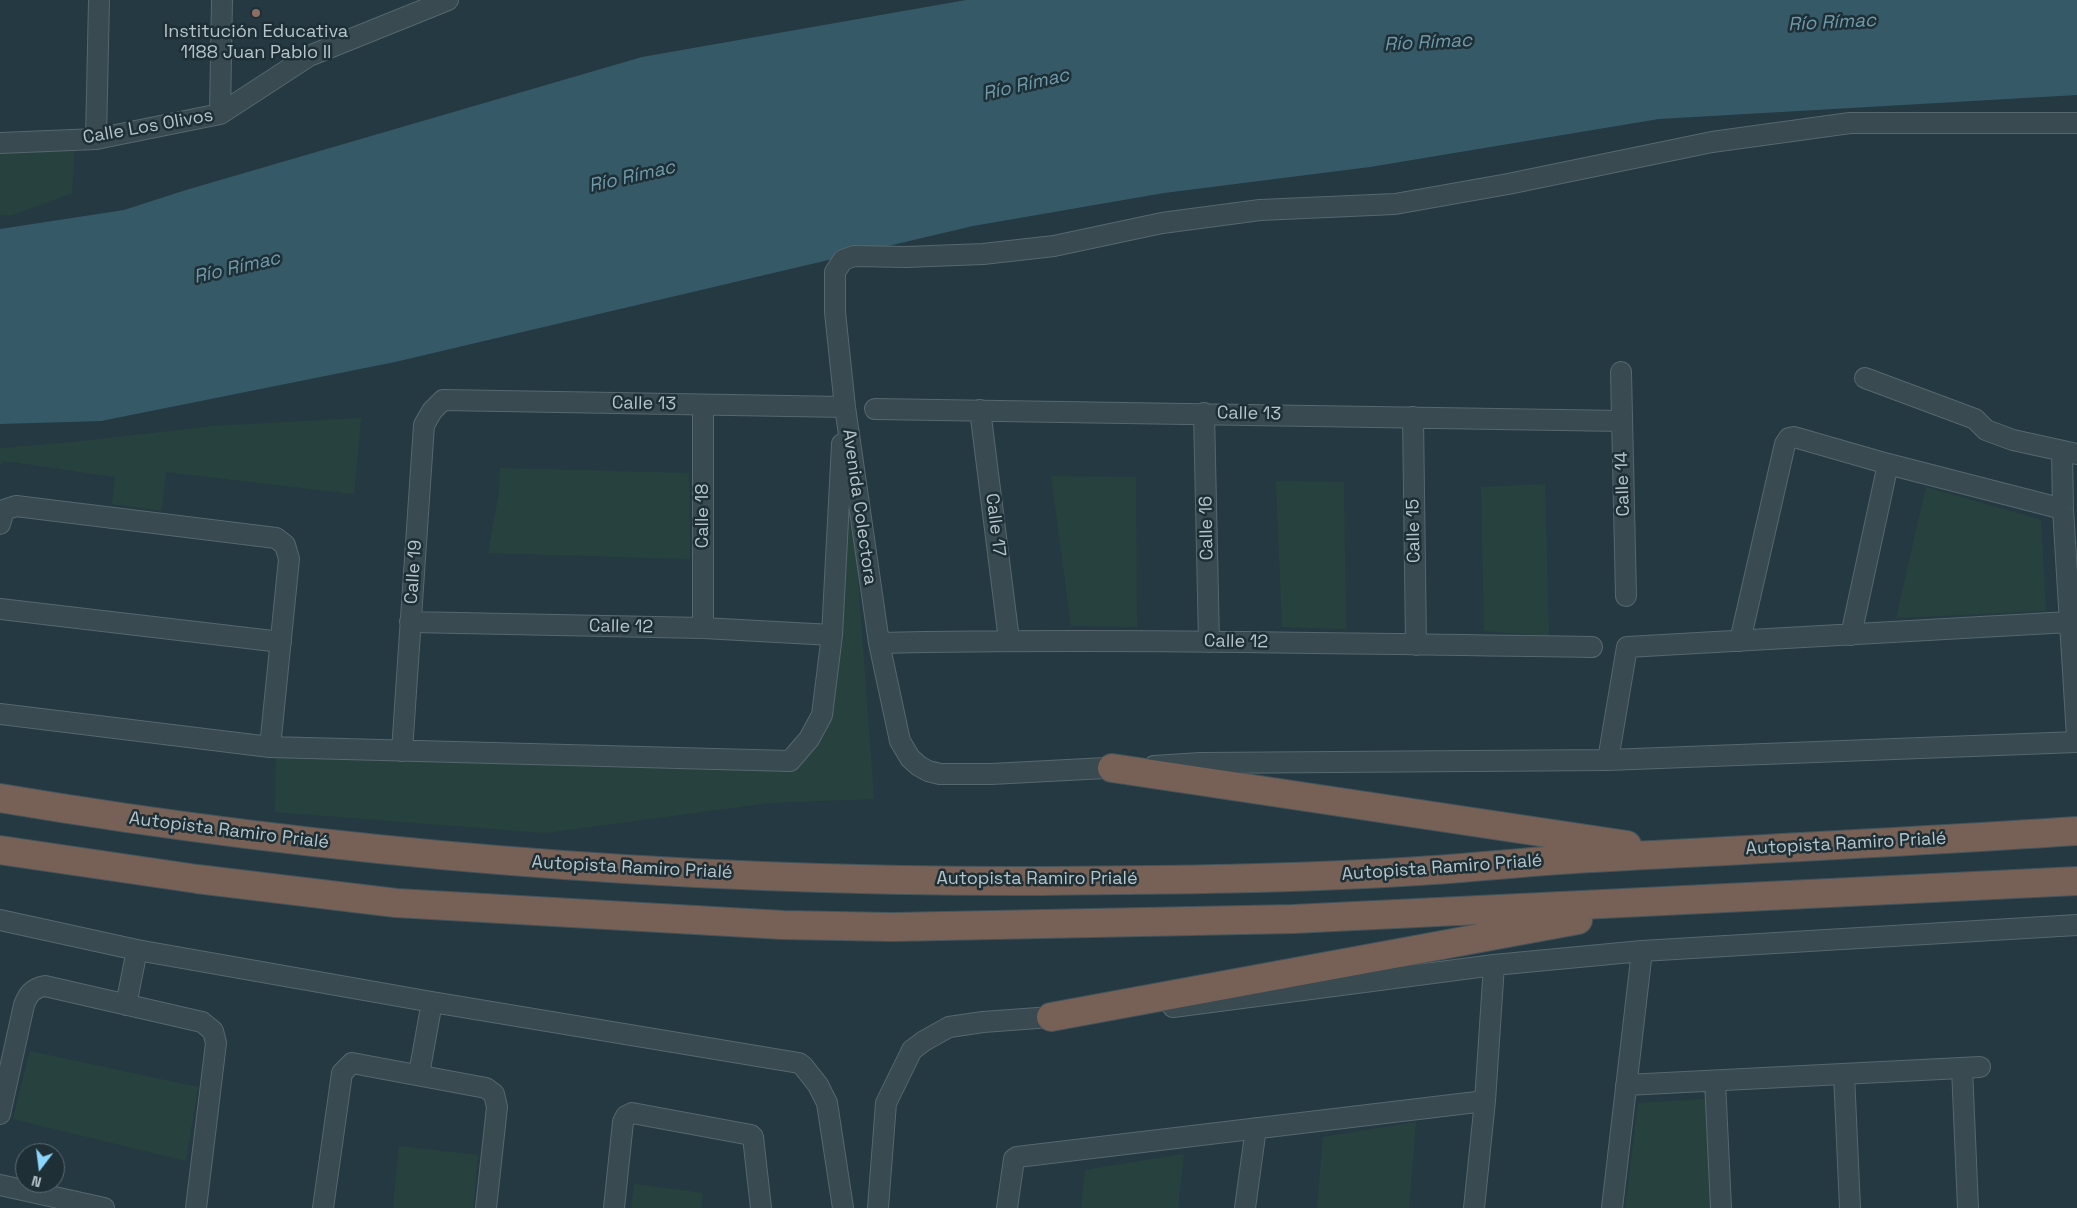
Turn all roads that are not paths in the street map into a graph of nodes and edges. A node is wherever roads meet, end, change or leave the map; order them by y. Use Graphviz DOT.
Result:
graph roads {
  1 [pos="99,0"];
  2 [pos="222,0"];
  3 [pos="448,0"];
  4 [pos="220,114"];
  5 [pos="2077,123"];
  6 [pos="96,139"];
  7 [pos="0,143"];
  8 [pos="1621,372"];
  9 [pos="1865,378"];
  10 [pos="443,400"];
  11 [pos="703,405"];
  12 [pos="845,407"];
  13 [pos="876,409"];
  14 [pos="980,410"];
  15 [pos="1204,414"];
  16 [pos="1413,417"];
  17 [pos="1622,421"];
  18 [pos="2070,453"];
  19 [pos="1888,464"];
  20 [pos="2063,509"];
  21 [pos="0,524"];
  22 [pos="1626,596"];
  23 [pos="0,609"];
  24 [pos="410,622"];
  25 [pos="2070,622"];
  26 [pos="703,628"];
  27 [pos="1850,634"];
  28 [pos="832,635"];
  29 [pos="1009,640"];
  30 [pos="1740,641"];
  31 [pos="281,642"];
  32 [pos="1209,642"];
  33 [pos="879,643"];
  34 [pos="1416,644"];
  35 [pos="1592,647"];
  36 [pos="0,714"];
  37 [pos="2077,737"];
  38 [pos="2077,742"];
  39 [pos="270,747"];
  40 [pos="402,751"];
  41 [pos="1608,760"];
  42 [pos="1112,768"];
  43 [pos="0,798"];
  44 [pos="2077,831"];
  45 [pos="0,850"];
  46 [pos="1685,853"];
  47 [pos="2077,880"];
  48 [pos="1682,901"];
  49 [pos="0,920"];
  50 [pos="2077,925"];
  51 [pos="137,950"];
  52 [pos="1642,951"];
  53 [pos="1494,966"];
  54 [pos="432,1002"];
  55 [pos="126,1005"];
  56 [pos="1051,1017"];
  57 [pos="419,1074"];
  58 [pos="1844,1074"];
  59 [pos="1715,1081"];
  60 [pos="1626,1086"];
  61 [pos="1486,1100"];
  62 [pos="0,1114"];
  63 [pos="1256,1128"];
  64 [pos="0,1185"];
  65 [pos="104,1208"];
  66 [pos="196,1208"];
  67 [pos="324,1208"];
  68 [pos="486,1208"];
  69 [pos="614,1208"];
  70 [pos="761,1208"];
  71 [pos="843,1208"];
  72 [pos="878,1208"];
  73 [pos="1007,1208"];
  74 [pos="1245,1208"];
  75 [pos="1474,1208"];
  76 [pos="1612,1208"];
  77 [pos="1721,1208"];
  78 [pos="1850,1208"];
  79 [pos="1968,1208"];
  1 -- 6 [label="street"];
  2 -- 4 [label="street"];
  3 -- 4 [label="street, Calle Los Olivos"];
  4 -- 6 [label="street, Calle Los Olivos"];
  5 -- 12 [label="street, Avenida Colectora"];
  6 -- 7 [label="street, Calle Los Olivos"];
  8 -- 17 [label="street, Calle 14"];
  9 -- 18 [label="street"];
  10 -- 11 [label="street, Calle 13"];
  10 -- 24 [label="street, Calle 19"];
  11 -- 12 [label="street, Calle 13"];
  11 -- 26 [label="street, Calle 18"];
  12 -- 28 [label="street"];
  12 -- 33 [label="street, Avenida Colectora"];
  13 -- 14 [label="street, Calle 13"];
  14 -- 15 [label="street, Calle 13"];
  14 -- 29 [label="street, Calle 17"];
  15 -- 16 [label="street, Calle 13"];
  15 -- 32 [label="street, Calle 16"];
  16 -- 17 [label="street, Calle 13"];
  16 -- 34 [label="street, Calle 15"];
  17 -- 22 [label="street, Calle 14"];
  18 -- 20 [label="street"];
  19 -- 20 [label="street"];
  19 -- 27 [label="street"];
  19 -- 30 [label="street"];
  20 -- 25 [label="street"];
  21 -- 31 [label="street"];
  23 -- 31 [label="street"];
  24 -- 26 [label="street, Calle 12"];
  24 -- 40 [label="street, Calle 19"];
  25 -- 27 [label="street"];
  25 -- 37 [label="street"];
  26 -- 28 [label="street, Calle 12"];
  27 -- 30 [label="street"];
  28 -- 40 [label="street"];
  29 -- 32 [label="street, Calle 12"];
  29 -- 33 [label="street, Calle 12"];
  30 -- 41 [label="street"];
  31 -- 39 [label="street"];
  32 -- 34 [label="street, Calle 12"];
  33 -- 42 [label="street, Avenida Colectora"];
  34 -- 35 [label="street, Calle 12"];
  36 -- 39 [label="street"];
  38 -- 41 [label="street"];
  39 -- 40 [label="street"];
  41 -- 42 [label="street"];
  42 -- 46 [label="highway"];
  43 -- 46 [label="highway, Autopista Ramiro Prialé"];
  44 -- 46 [label="highway, Autopista Ramiro Prialé"];
  45 -- 48 [label="highway"];
  47 -- 48 [label="highway"];
  48 -- 56 [label="highway"];
  49 -- 51 [label="street"];
  50 -- 52 [label="street"];
  51 -- 54 [label="street"];
  51 -- 55 [label="street"];
  52 -- 53 [label="street"];
  52 -- 60 [label="street"];
  53 -- 56 [label="street"];
  53 -- 61 [label="street"];
  54 -- 57 [label="street"];
  54 -- 71 [label="street"];
  55 -- 62 [label="street"];
  55 -- 66 [label="street"];
  56 -- 72 [label="street"];
  57 -- 67 [label="street"];
  57 -- 68 [label="street"];
  58 -- 59 [label="street"];
  58 -- 78 [label="street"];
  58 -- 79 [label="street"];
  59 -- 60 [label="street"];
  59 -- 77 [label="street"];
  60 -- 76 [label="street"];
  61 -- 63 [label="street"];
  61 -- 75 [label="street"];
  63 -- 73 [label="street"];
  63 -- 74 [label="street"];
  64 -- 65 [label="street"];
  69 -- 70 [label="street"];
}
